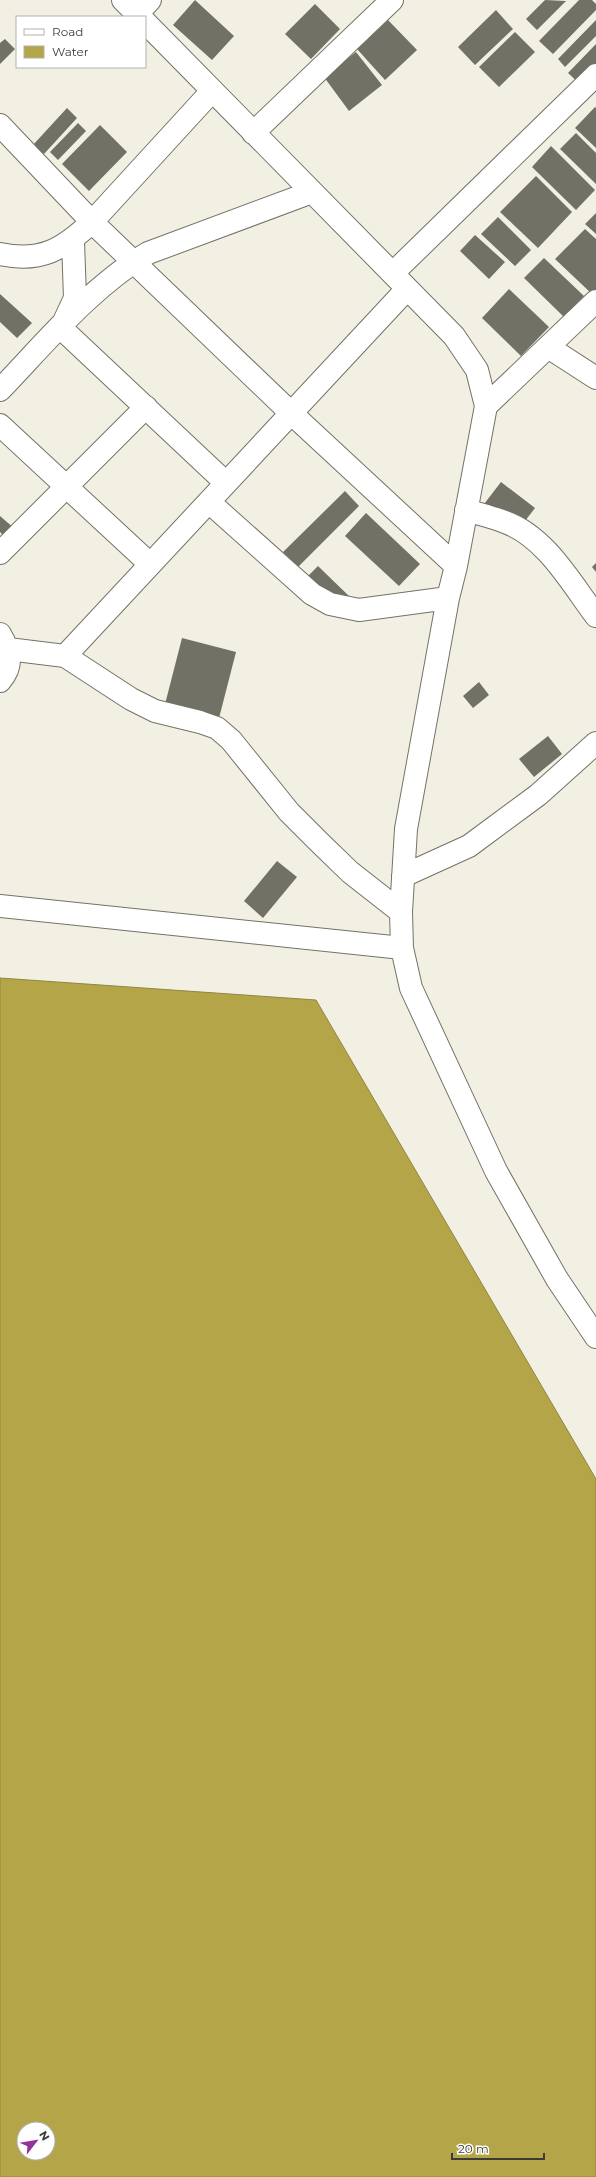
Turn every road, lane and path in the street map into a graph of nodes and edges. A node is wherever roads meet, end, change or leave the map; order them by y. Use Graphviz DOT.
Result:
graph roads {
  1 [pos="392,0"];
  2 [pos="146,19"];
  3 [pos="596,75"];
  4 [pos="212,91"];
  5 [pos="0,125"];
  6 [pos="253,132"];
  7 [pos="312,192"];
  8 [pos="92,222"];
  9 [pos="72,241"];
  10 [pos="0,254"];
  11 [pos="134,262"];
  12 [pos="400,281"];
  13 [pos="596,301"];
  14 [pos="60,328"];
  15 [pos="548,347"];
  16 [pos="596,378"];
  17 [pos="0,390"];
  18 [pos="486,406"];
  19 [pos="146,407"];
  20 [pos="291,413"];
  21 [pos="0,425"];
  22 [pos="226,483"];
  23 [pos="67,487"];
  24 [pos="209,502"];
  25 [pos="466,510"];
  26 [pos="0,553"];
  27 [pos="150,564"];
  28 [pos="456,566"];
  29 [pos="448,598"];
  30 [pos="596,616"];
  31 [pos="4,641"];
  32 [pos="65,656"];
  33 [pos="0,681"];
  34 [pos="596,743"];
  35 [pos="403,876"];
  36 [pos="0,906"];
  37 [pos="401,912"];
  38 [pos="402,948"];
  39 [pos="593,1324"];
  1 -- 6 [label="street"];
  2 -- 4 [label="street"];
  3 -- 12 [label="street"];
  4 -- 6 [label="street"];
  4 -- 8 [label="street"];
  5 -- 8 [label="street"];
  6 -- 7 [label="street"];
  7 -- 11 [label="street"];
  7 -- 12 [label="street"];
  8 -- 9 [label="street"];
  8 -- 11 [label="street"];
  9 -- 10 [label="street"];
  9 -- 14 [label="street"];
  11 -- 14 [label="street"];
  11 -- 20 [label="street"];
  12 -- 18 [label="street"];
  12 -- 20 [label="street"];
  13 -- 15 [label="street"];
  14 -- 17 [label="street"];
  14 -- 19 [label="street"];
  15 -- 16 [label="street"];
  15 -- 18 [label="street"];
  18 -- 25 [label="street"];
  19 -- 22 [label="street"];
  19 -- 23 [label="street"];
  20 -- 22 [label="street"];
  20 -- 28 [label="street"];
  21 -- 23 [label="street"];
  22 -- 24 [label="street"];
  23 -- 26 [label="street"];
  23 -- 27 [label="street"];
  24 -- 27 [label="street"];
  24 -- 29 [label="street"];
  25 -- 28 [label="street"];
  25 -- 30 [label="street"];
  27 -- 32 [label="street"];
  28 -- 29 [label="street"];
  29 -- 35 [label="street"];
  31 -- 32 [label="street"];
  31 -- 33 [label="street"];
  32 -- 37 [label="street"];
  34 -- 35 [label="street"];
  35 -- 37 [label="street"];
  36 -- 38 [label="street"];
  37 -- 38 [label="street"];
  38 -- 39 [label="street"];
}
